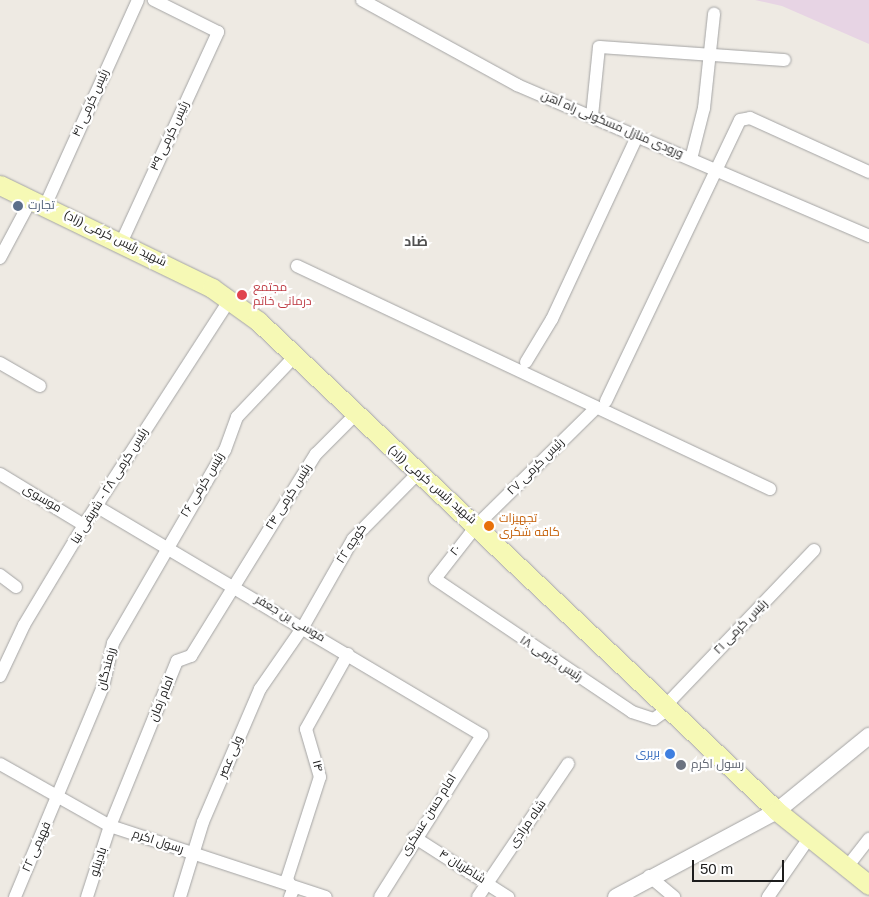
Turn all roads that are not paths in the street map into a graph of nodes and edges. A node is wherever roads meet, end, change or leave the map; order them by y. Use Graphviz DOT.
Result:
graph roads {
  1 [pos="138,0"];
  2 [pos="154,0"];
  3 [pos="362,0"];
  4 [pos="714,14"];
  5 [pos="709,55"];
  6 [pos="785,60"];
  7 [pos="592,116"];
  8 [pos="637,138"];
  9 [pos="691,158"];
  10 [pos="717,170"];
  11 [pos="869,172"];
  12 [pos="0,185"];
  13 [pos="38,203"];
  14 [pos="869,236"];
  15 [pos="122,241"];
  16 [pos="0,258"];
  17 [pos="297,266"];
  18 [pos="229,301"];
  19 [pos="295,356"];
  20 [pos="526,362"];
  21 [pos="0,363"];
  22 [pos="40,386"];
  23 [pos="606,400"];
  24 [pos="595,409"];
  25 [pos="355,416"];
  26 [pos="0,474"];
  27 [pos="417,474"];
  28 [pos="770,489"];
  29 [pos="96,506"];
  30 [pos="84,525"];
  31 [pos="477,525"];
  32 [pos="167,546"];
  33 [pos="814,550"];
  34 [pos="0,575"];
  35 [pos="435,579"];
  36 [pos="234,586"];
  37 [pos="16,588"];
  38 [pos="303,627"];
  39 [pos="348,654"];
  40 [pos="0,676"];
  41 [pos="669,706"];
  42 [pos="482,735"];
  43 [pos="869,736"];
  44 [pos="0,764"];
  45 [pos="568,764"];
  46 [pos="59,798"];
  47 [pos="777,811"];
  48 [pos="110,826"];
  49 [pos="414,837"];
  50 [pos="809,838"];
  51 [pos="869,838"];
  52 [pos="193,853"];
  53 [pos="847,867"];
  54 [pos="649,876"];
  55 [pos="488,882"];
  56 [pos="869,884"];
  57 [pos="291,891"];
  58 [pos="15,897"];
  59 [pos="88,897"];
  60 [pos="180,897"];
  61 [pos="326,897"];
  62 [pos="380,897"];
  63 [pos="478,897"];
  64 [pos="508,897"];
  65 [pos="616,897"];
  66 [pos="674,897"];
  67 [pos="768,897"];
  1 -- 13 [label="street, رئیس کرمی ۴۱"];
  2 -- 15 [label="street, رئیس کرمی ۳۹"];
  3 -- 7 [label="street, ورودی منازل مسکونی راه آهن"];
  4 -- 5 [label="street"];
  5 -- 6 [label="street"];
  5 -- 7 [label="street"];
  5 -- 9 [label="street"];
  7 -- 8 [label="street, ورودی منازل مسکونی راه آهن"];
  8 -- 9 [label="street, ورودی منازل مسکونی راه آهن"];
  8 -- 20 [label="street"];
  9 -- 10 [label="street, ورودی منازل مسکونی راه آهن"];
  10 -- 11 [label="street"];
  10 -- 14 [label="street, ورودی منازل مسکونی راه آهن"];
  10 -- 23 [label="street"];
  12 -- 13 [label="main road, شهید رئیس کرمی (زاد)"];
  13 -- 15 [label="main road, شهید رئیس کرمی (زاد)"];
  13 -- 16 [label="street, رئیس کرمی ۴۱"];
  15 -- 18 [label="main road, شهید رئیس کرمی (زاد)"];
  17 -- 24 [label="street"];
  18 -- 19 [label="main road, شهید رئیس کرمی (زاد)"];
  18 -- 29 [label="street, رئیس کرمی ۲۸ - شریفی نیا"];
  19 -- 25 [label="main road, شهید رئیس کرمی (زاد)"];
  19 -- 32 [label="street, رئیس کرمی ۲۶"];
  21 -- 22 [label="street"];
  24 -- 28 [label="street"];
  24 -- 31 [label="street, رئیس کرمی ۲۷"];
  25 -- 27 [label="main road, شهید رئیس کرمی (زاد)"];
  25 -- 36 [label="street, رئیس کرمی ۲۴"];
  26 -- 30 [label="street, موسوی"];
  27 -- 31 [label="main road, شهید رئیس کرمی (زاد)"];
  27 -- 38 [label="street, کوچه ۲۲"];
  29 -- 30 [label="street, رئیس کرمی ۲۸ - شریفی نیا"];
  29 -- 32 [label="street, موسی بن جعفر"];
  30 -- 40 [label="street, رئیس کرمی ۲۸ - شریفی نیا"];
  31 -- 35 [label="street, ۲۰"];
  31 -- 41 [label="main road, شهید رئیس کرمی (زاد)"];
  32 -- 36 [label="street, موسی بن جعفر"];
  32 -- 46 [label="street, رزمندگان"];
  33 -- 41 [label="street, رئیس کرمی ۲۱"];
  34 -- 37 [label="street"];
  35 -- 41 [label="street, رئیس کرمی ۱۸"];
  36 -- 38 [label="street, موسی بن جعفر"];
  36 -- 48 [label="street, امام زمان"];
  38 -- 39 [label="street, موسی بن جعفر"];
  38 -- 52 [label="street, ولی عصر"];
  39 -- 42 [label="street, موسی بن جعفر"];
  39 -- 57 [label="street, ۱۴"];
  41 -- 47 [label="main road, شهید رئیس کرمی (زاد)"];
  42 -- 49 [label="street, امام حسن عسکری"];
  43 -- 47 [label="street"];
  44 -- 46 [label="street, رسول اکرم"];
  45 -- 55 [label="street, شاه مرادی"];
  46 -- 48 [label="street, رسول اکرم"];
  46 -- 58 [label="street, فهیمی ۲۲"];
  47 -- 50 [label="main road, شهید رئیس کرمی (زاد)"];
  47 -- 54 [label="street"];
  48 -- 52 [label="street, رسول اکرم"];
  48 -- 59 [label="street, بادینلو"];
  49 -- 55 [label="street, شاطریان ۴"];
  49 -- 62 [label="street, امام حسن عسکری"];
  50 -- 53 [label="main road, شهید رئیس کرمی (زاد)"];
  50 -- 67 [label="street"];
  51 -- 53 [label="street"];
  52 -- 57 [label="street, رسول اکرم"];
  52 -- 60 [label="street, ولی عصر"];
  53 -- 56 [label="main road, شهید رئیس کرمی (زاد)"];
  54 -- 65 [label="street"];
  54 -- 66 [label="street"];
  55 -- 63 [label="street, شاه مرادی"];
  55 -- 64 [label="street, شاطریان ۴"];
  57 -- 61 [label="street, رسول اکرم"];
}
